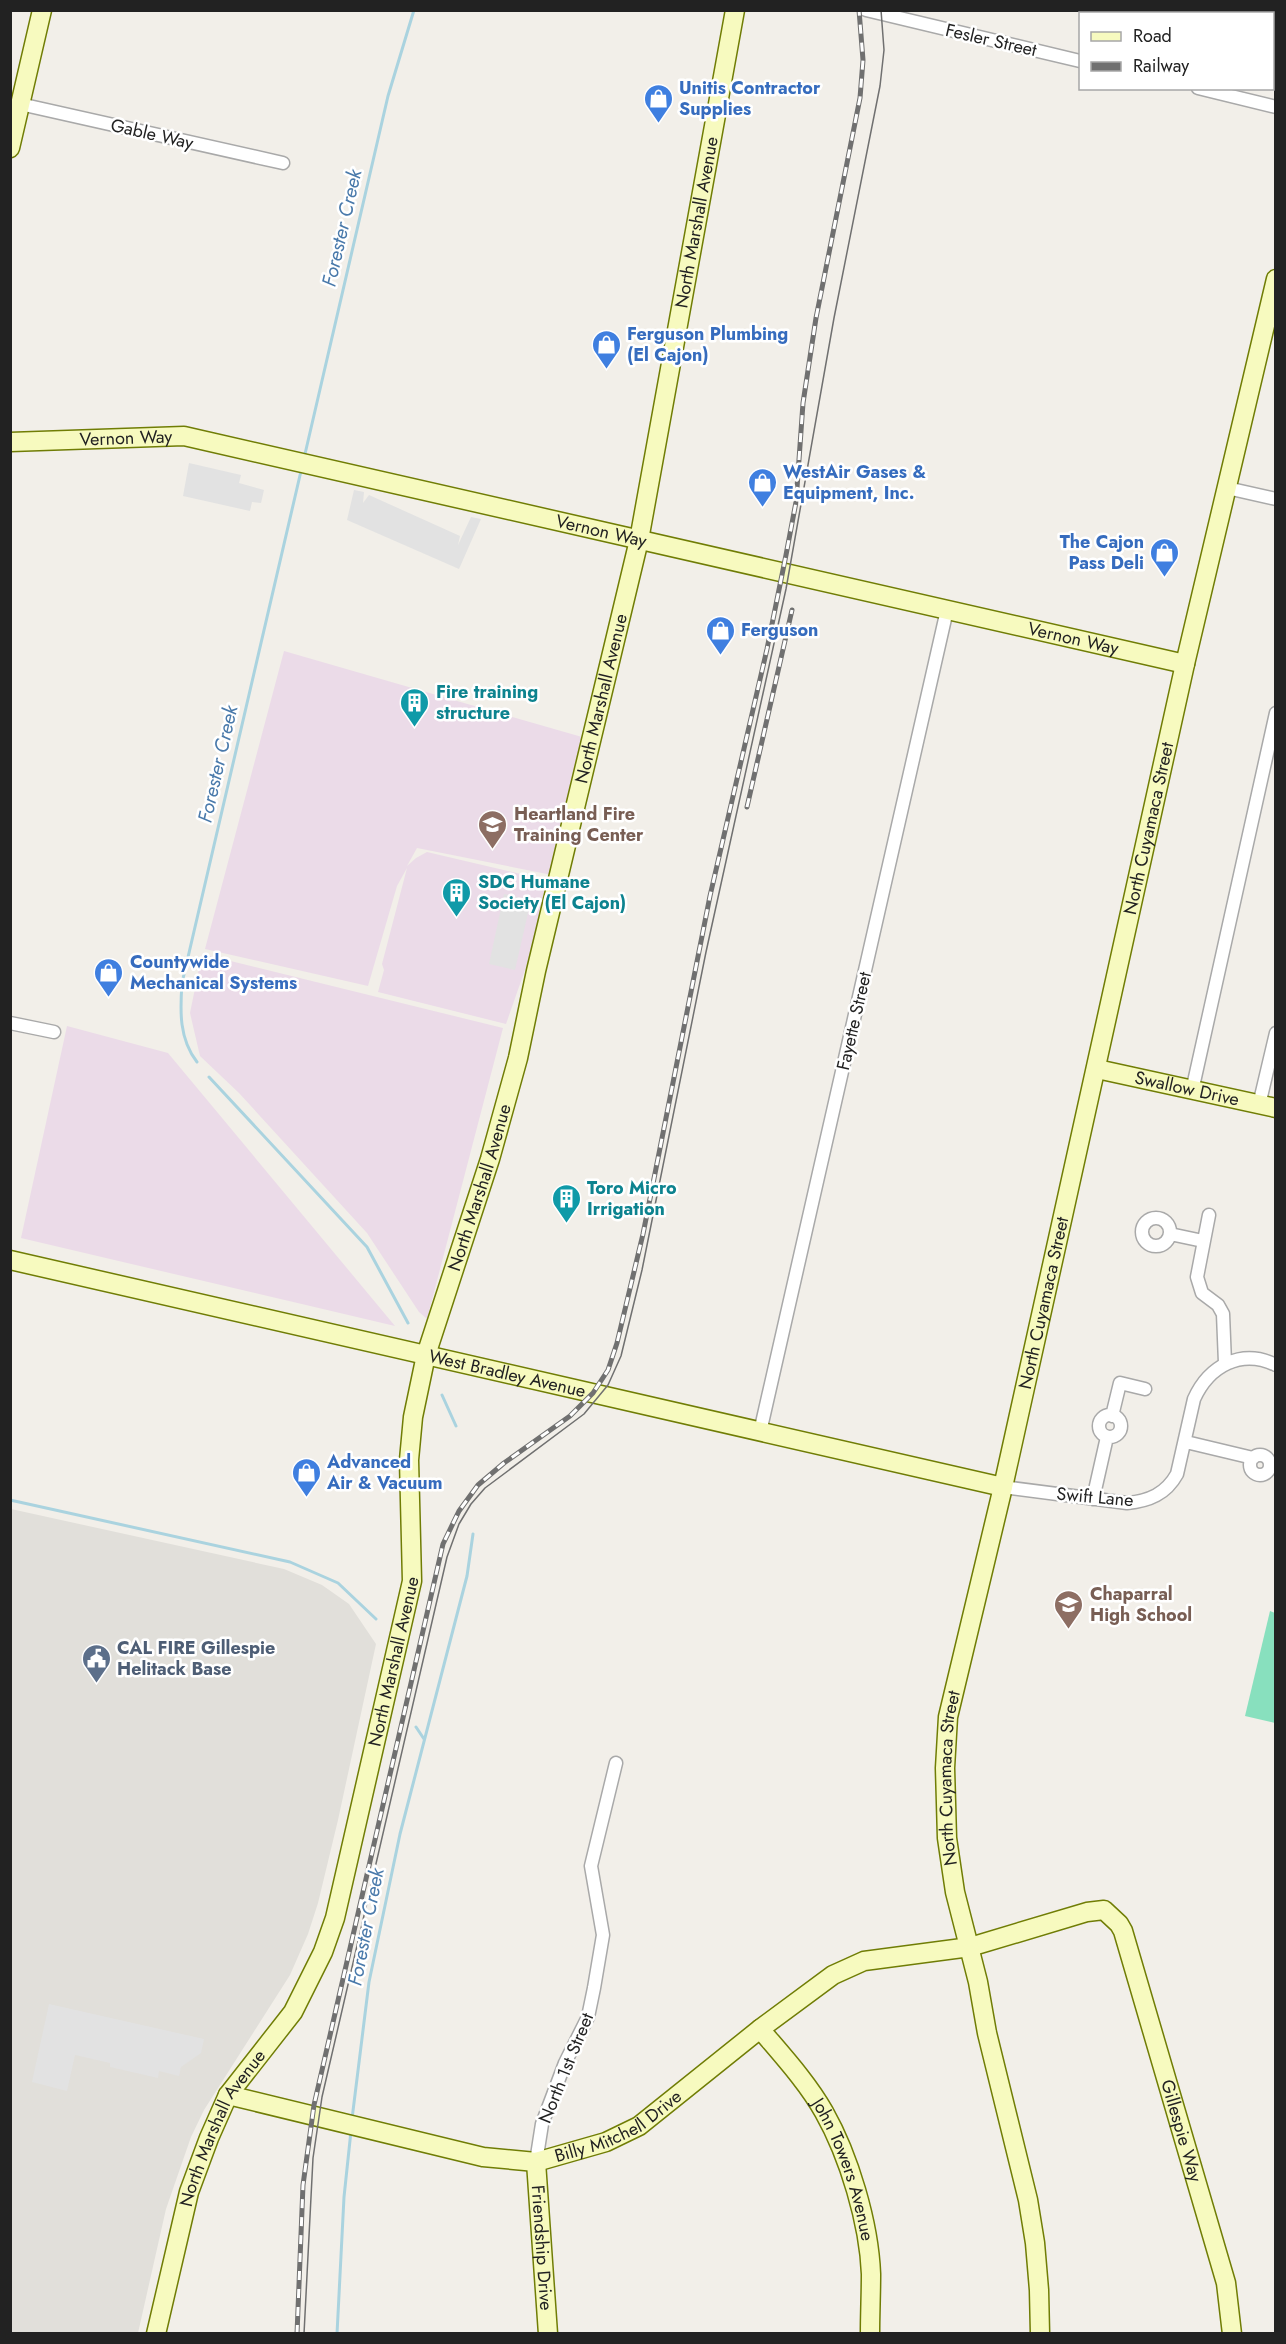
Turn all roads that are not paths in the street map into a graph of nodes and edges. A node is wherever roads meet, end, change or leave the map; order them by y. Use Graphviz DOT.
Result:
graph roads {
  1 [pos="42,10"];
  2 [pos="735,10"];
  3 [pos="866,10"];
  4 [pos="1079,61"];
  5 [pos="1206,90"];
  6 [pos="20,104"];
  7 [pos="1275,107"];
  8 [pos="10,148"];
  9 [pos="283,163"];
  10 [pos="1275,279"];
  11 [pos="10,442"];
  12 [pos="1227,488"];
  13 [pos="1275,499"];
  14 [pos="639,540"];
  15 [pos="947,610"];
  16 [pos="1185,664"];
  17 [pos="1275,713"];
  18 [pos="10,1023"];
  19 [pos="54,1032"];
  20 [pos="1275,1033"];
  21 [pos="1097,1069"];
  22 [pos="1192,1091"];
  23 [pos="1267,1106"];
  24 [pos="1209,1215"];
  25 [pos="1170,1234"];
  26 [pos="1203,1241"];
  27 [pos="10,1260"];
  28 [pos="426,1355"];
  29 [pos="1225,1363"];
  30 [pos="1275,1365"];
  31 [pos="1145,1389"];
  32 [pos="760,1432"];
  33 [pos="1186,1442"];
  34 [pos="1254,1458"];
  35 [pos="1003,1487"];
  36 [pos="1093,1499"];
  37 [pos="616,1763"];
  38 [pos="1123,1931"];
  39 [pos="970,1947"];
  40 [pos="760,2029"];
  41 [pos="228,2095"];
  42 [pos="536,2162"];
  43 [pos="156,2334"];
  44 [pos="548,2334"];
  45 [pos="870,2334"];
  46 [pos="1040,2334"];
  47 [pos="1232,2334"];
  1 -- 6 [label="main road"];
  2 -- 14 [label="main road, North Marshall Avenue"];
  3 -- 4 [label="street, Fesler Street"];
  5 -- 7 [label="street"];
  6 -- 8 [label="main road"];
  6 -- 9 [label="street, Gable Way"];
  10 -- 12 [label="main road, North Cuyamaca Street"];
  11 -- 14 [label="main road, Vernon Way"];
  12 -- 13 [label="street"];
  12 -- 16 [label="main road, North Cuyamaca Street"];
  14 -- 15 [label="main road, Vernon Way"];
  14 -- 28 [label="main road, North Marshall Avenue"];
  15 -- 16 [label="main road, Vernon Way"];
  15 -- 32 [label="street, Fayette Street"];
  16 -- 21 [label="main road, North Cuyamaca Street"];
  17 -- 22 [label="street"];
  18 -- 19 [label="street"];
  20 -- 23 [label="street"];
  21 -- 22 [label="main road, Swallow Drive"];
  21 -- 35 [label="main road, North Cuyamaca Street"];
  22 -- 23 [label="main road, Swallow Drive"];
  24 -- 26 [label="street"];
  25 -- 26 [label="street"];
  26 -- 29 [label="street"];
  27 -- 28 [label="main road, West Bradley Avenue"];
  28 -- 32 [label="main road, West Bradley Avenue"];
  28 -- 41 [label="main road, North Marshall Avenue"];
  29 -- 30 [label="street"];
  29 -- 33 [label="street, Swift Lane"];
  31 -- 36 [label="street"];
  32 -- 35 [label="main road, West Bradley Avenue"];
  33 -- 34 [label="street"];
  33 -- 36 [label="street, Swift Lane"];
  35 -- 36 [label="street, Swift Lane"];
  35 -- 39 [label="main road, North Cuyamaca Street"];
  37 -- 42 [label="street, North 1st Street"];
  38 -- 39 [label="main road, Billy Mitchell Drive"];
  38 -- 47 [label="main road, Gillespie Way"];
  39 -- 40 [label="main road, Billy Mitchell Drive"];
  39 -- 46 [label="main road, North Cuyamaca Street"];
  40 -- 42 [label="main road, Billy Mitchell Drive"];
  40 -- 45 [label="main road, John Towers Avenue"];
  41 -- 42 [label="main road, Billy Mitchell Drive"];
  41 -- 43 [label="main road, North Marshall Avenue"];
  42 -- 44 [label="main road, Friendship Drive"];
}
